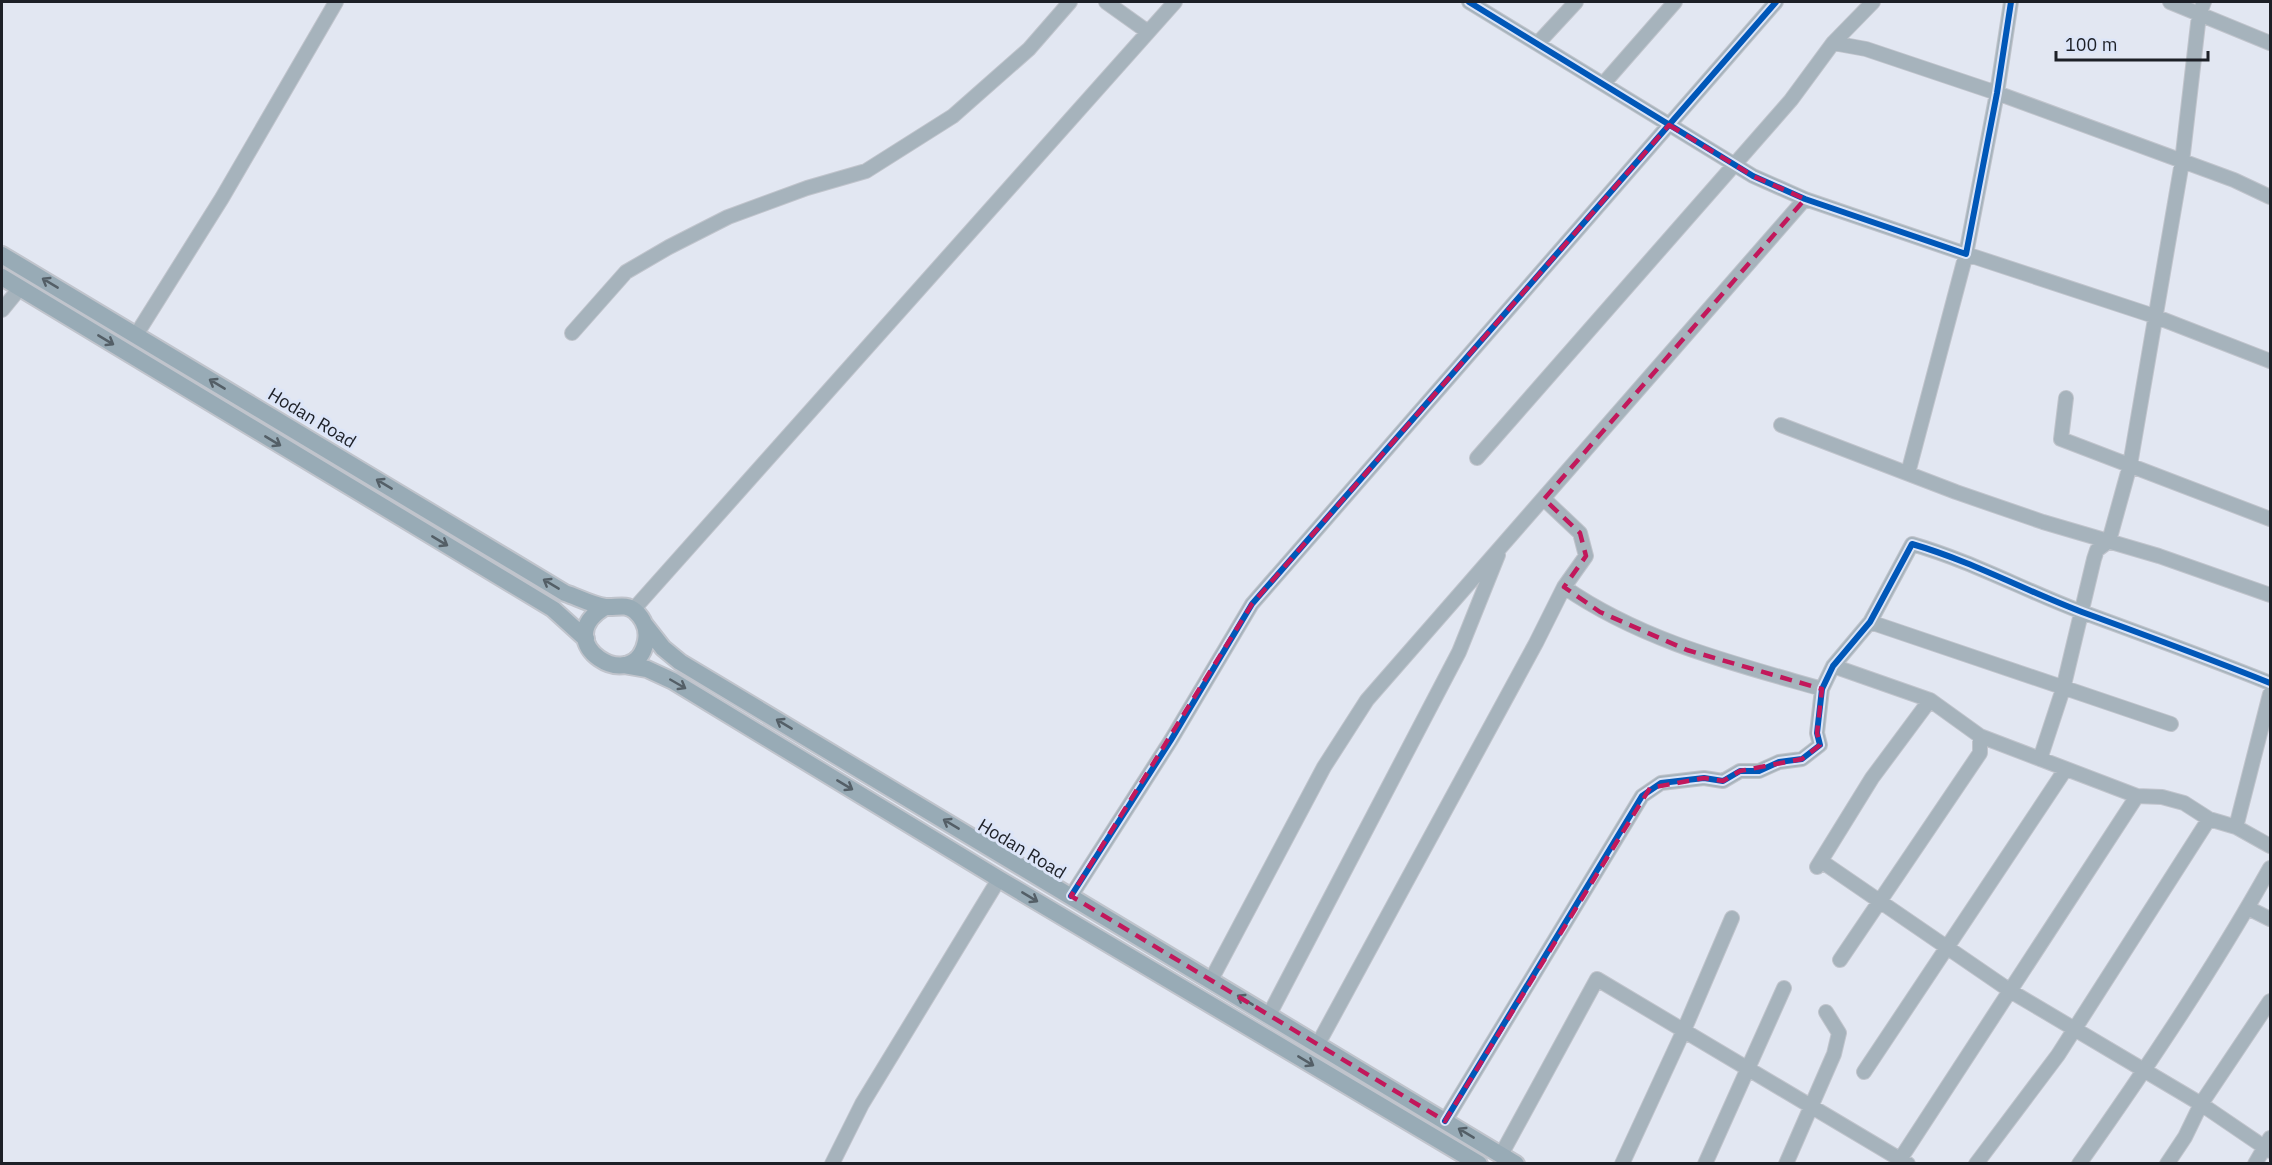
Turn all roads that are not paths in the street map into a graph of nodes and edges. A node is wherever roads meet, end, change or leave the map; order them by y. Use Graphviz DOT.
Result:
graph roads {
  1 [pos="336,2"];
  2 [pos="1070,2"];
  3 [pos="1106,2"];
  4 [pos="1175,2"];
  5 [pos="1469,2"];
  6 [pos="1576,2"];
  7 [pos="1675,2"];
  8 [pos="1776,2"];
  9 [pos="1873,2"];
  10 [pos="2011,2"];
  11 [pos="2170,2"];
  12 [pos="2204,2"];
  13 [pos="2199,15"];
  14 [pos="1148,32"];
  15 [pos="1538,43"];
  16 [pos="1833,43"];
  17 [pos="2271,43"];
  18 [pos="1604,83"];
  19 [pos="1997,93"];
  20 [pos="1669,125"];
  21 [pos="2182,162"];
  22 [pos="1733,164"];
  23 [pos="2271,197"];
  24 [pos="1805,198"];
  25 [pos="1966,254"];
  26 [pos="2,255"];
  27 [pos="2,277"];
  28 [pos="20,288"];
  29 [pos="2,310"];
  30 [pos="2154,316"];
  31 [pos="572,333"];
  32 [pos="136,335"];
  33 [pos="2271,361"];
  34 [pos="2066,398"];
  35 [pos="1781,425"];
  36 [pos="1476,458"];
  37 [pos="2130,465"];
  38 [pos="1908,473"];
  39 [pos="1544,499"];
  40 [pos="2271,519"];
  41 [pos="2109,541"];
  42 [pos="1501,547"];
  43 [pos="1564,587"];
  44 [pos="2271,595"];
  45 [pos="605,607"];
  46 [pos="633,609"];
  47 [pos="2081,611"];
  48 [pos="1870,622"];
  49 [pos="645,625"];
  50 [pos="586,639"];
  51 [pos="624,665"];
  52 [pos="1833,666"];
  53 [pos="2271,683"];
  54 [pos="1822,689"];
  55 [pos="2063,689"];
  56 [pos="2271,694"];
  57 [pos="1930,700"];
  58 [pos="2171,724"];
  59 [pos="1980,736"];
  60 [pos="2040,759"];
  61 [pos="2065,770"];
  62 [pos="2138,796"];
  63 [pos="2210,819"];
  64 [pos="2236,827"];
  65 [pos="2271,846"];
  66 [pos="2271,868"];
  67 [pos="999,879"];
  68 [pos="1071,896"];
  69 [pos="1879,899"];
  70 [pos="2248,908"];
  71 [pos="1732,918"];
  72 [pos="2271,919"];
  73 [pos="1947,949"];
  74 [pos="1840,960"];
  75 [pos="1211,980"];
  76 [pos="1784,988"];
  77 [pos="2012,992"];
  78 [pos="2271,1001"];
  79 [pos="1826,1012"];
  80 [pos="1269,1015"];
  81 [pos="1684,1030"];
  82 [pos="2074,1030"];
  83 [pos="1318,1044"];
  84 [pos="1749,1069"];
  85 [pos="2143,1069"];
  86 [pos="1864,1072"];
  87 [pos="2201,1104"];
  88 [pos="1812,1106"];
  89 [pos="1445,1121"];
  90 [pos="2269,1145"];
  91 [pos="1508,1159"];
  92 [pos="1902,1162"];
  93 [pos="832,1164"];
  94 [pos="1479,1164"];
  95 [pos="1622,1164"];
  96 [pos="1705,1164"];
  97 [pos="1786,1164"];
  98 [pos="1976,1164"];
  99 [pos="2079,1164"];
  100 [pos="2167,1164"];
  101 [pos="2254,1164"];
  1 -- 32 [label="street"];
  2 -- 31 [label="street"];
  3 -- 14 [label="street"];
  4 -- 14 [label="street"];
  5 -- 15 [label="street"];
  6 -- 15 [label="street"];
  7 -- 18 [label="street"];
  8 -- 20 [label="street"];
  9 -- 16 [label="street"];
  10 -- 19 [label="street"];
  11 -- 13 [label="street"];
  12 -- 13 [label="street"];
  13 -- 17 [label="street"];
  13 -- 21 [label="street"];
  14 -- 46 [label="street"];
  15 -- 18 [label="street"];
  16 -- 19 [label="street"];
  16 -- 22 [label="street"];
  18 -- 20 [label="street"];
  19 -- 21 [label="street"];
  19 -- 25 [label="street"];
  20 -- 22 [label="street"];
  20 -- 68 [label="street"];
  21 -- 23 [label="street"];
  21 -- 30 [label="street"];
  22 -- 24 [label="street"];
  22 -- 36 [label="street"];
  24 -- 25 [label="street"];
  24 -- 39 [label="street"];
  25 -- 30 [label="street"];
  25 -- 38 [label="street"];
  32 -- 26 [label="main road, Hodan Road, one-way"];
  27 -- 28 [label="main road, Hodan Road"];
  28 -- 29 [label="street"];
  28 -- 50 [label="main road, Hodan Road, one-way"];
  30 -- 33 [label="street"];
  30 -- 37 [label="street"];
  45 -- 32 [label="main road, Hodan Road, one-way"];
  34 -- 37 [label="street"];
  35 -- 38 [label="street"];
  37 -- 40 [label="street"];
  37 -- 41 [label="street"];
  38 -- 41 [label="street"];
  39 -- 42 [label="street"];
  39 -- 43 [label="street"];
  41 -- 44 [label="street"];
  41 -- 47 [label="street"];
  42 -- 75 [label="street"];
  42 -- 80 [label="street"];
  43 -- 54 [label="street"];
  43 -- 83 [label="street"];
  45 -- 46 [label="main road, Hodan Road"];
  45 -- 50 [label="main road"];
  46 -- 49 [label="main road, Hodan Road"];
  47 -- 48 [label="street"];
  47 -- 53 [label="street"];
  47 -- 55 [label="street"];
  48 -- 52 [label="street"];
  48 -- 55 [label="street"];
  49 -- 51 [label="main road"];
  68 -- 49 [label="main road, Hodan Road, one-way"];
  50 -- 51 [label="main road, Hodan Road"];
  51 -- 67 [label="main road, Hodan Road, one-way"];
  52 -- 54 [label="street"];
  52 -- 57 [label="street"];
  54 -- 89 [label="street"];
  55 -- 58 [label="street"];
  55 -- 60 [label="street"];
  56 -- 64 [label="street"];
  57 -- 59 [label="street"];
  57 -- 69 [label="street"];
  59 -- 60 [label="street"];
  59 -- 69 [label="street"];
  60 -- 61 [label="street"];
  61 -- 62 [label="street"];
  61 -- 73 [label="street"];
  62 -- 63 [label="street"];
  62 -- 77 [label="street"];
  63 -- 64 [label="street"];
  63 -- 82 [label="street"];
  64 -- 65 [label="street"];
  66 -- 70 [label="street"];
  67 -- 93 [label="street"];
  67 -- 94 [label="main road, Hodan Road, one-way"];
  68 -- 75 [label="main road, Hodan Road"];
  69 -- 73 [label="street"];
  69 -- 74 [label="street"];
  70 -- 72 [label="street"];
  70 -- 85 [label="street"];
  71 -- 81 [label="street"];
  73 -- 77 [label="street"];
  73 -- 86 [label="street"];
  80 -- 75 [label="main road, Hodan Road, one-way"];
  76 -- 84 [label="street"];
  77 -- 82 [label="street"];
  77 -- 92 [label="street"];
  78 -- 87 [label="street"];
  79 -- 88 [label="street"];
  80 -- 83 [label="main road, Hodan Road"];
  81 -- 84 [label="street"];
  81 -- 91 [label="street"];
  81 -- 95 [label="street"];
  82 -- 85 [label="street"];
  82 -- 98 [label="street"];
  83 -- 89 [label="main road, Hodan Road"];
  84 -- 88 [label="street"];
  84 -- 96 [label="street"];
  85 -- 87 [label="street"];
  85 -- 99 [label="street"];
  87 -- 90 [label="street"];
  87 -- 100 [label="street"];
  88 -- 92 [label="street"];
  88 -- 97 [label="street"];
  91 -- 89 [label="main road, Hodan Road, one-way"];
  90 -- 101 [label="street"];
}
